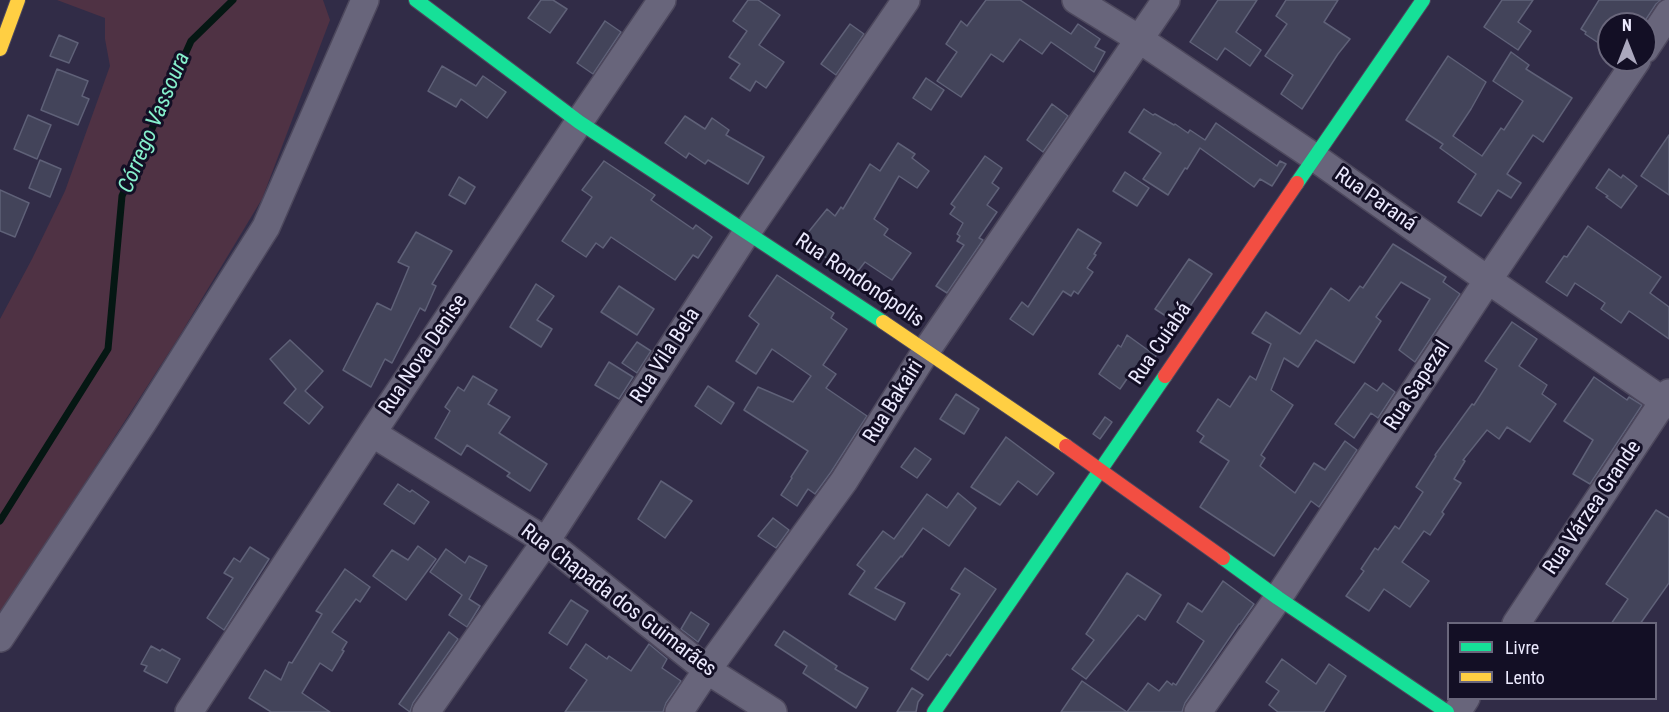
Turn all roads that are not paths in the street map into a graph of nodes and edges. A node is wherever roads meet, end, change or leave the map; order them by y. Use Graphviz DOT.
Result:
graph roads {
  1 [pos="18,0"];
  2 [pos="365,0"];
  3 [pos="416,0"];
  4 [pos="662,0"];
  5 [pos="906,0"];
  6 [pos="1076,0"];
  7 [pos="1166,0"];
  8 [pos="1423,0"];
  9 [pos="1669,14"];
  10 [pos="1657,32"];
  11 [pos="1139,39"];
  12 [pos="0,49"];
  13 [pos="1629,72"];
  14 [pos="579,122"];
  15 [pos="1314,157"];
  16 [pos="747,232"];
  17 [pos="1488,280"];
  18 [pos="926,351"];
  19 [pos="1667,400"];
  20 [pos="372,433"];
  21 [pos="1102,470"];
  22 [pos="546,542"];
  23 [pos="1278,598"];
  24 [pos="1517,622"];
  25 [pos="0,638"];
  26 [pos="707,670"];
  27 [pos="189,712"];
  28 [pos="426,712"];
  29 [pos="679,712"];
  30 [pos="773,712"];
  31 [pos="934,712"];
  32 [pos="1198,712"];
  33 [pos="1447,712"];
  1 -- 12 [label="street"];
  2 -- 25 [label="street"];
  3 -- 14 [label="street, Rua Rondonópolis"];
  4 -- 14 [label="street, Rua Nova Denise"];
  5 -- 16 [label="street, Rua Vila Bela"];
  6 -- 11 [label="street, Rua Paraná"];
  7 -- 11 [label="street, Rua Bakairi"];
  8 -- 15 [label="street, Rua Cuiabá"];
  9 -- 10 [label="street"];
  11 -- 15 [label="street, Rua Paraná"];
  11 -- 18 [label="street, Rua Bakairi"];
  13 -- 17 [label="street, Rua Sapezal"];
  14 -- 16 [label="street, Rua Rondonópolis"];
  14 -- 20 [label="street, Rua Nova Denise"];
  15 -- 17 [label="street, Rua Paraná"];
  15 -- 21 [label="street, Rua Cuiabá"];
  16 -- 18 [label="street, Rua Rondonópolis"];
  16 -- 22 [label="street, Rua Vila Bela"];
  17 -- 19 [label="street, Rua Paraná"];
  17 -- 23 [label="street, Rua Sapezal"];
  18 -- 21 [label="street, Rua Rondonópolis"];
  18 -- 26 [label="street, Rua Bakairi"];
  19 -- 24 [label="street, Rua Várzea Grande"];
  20 -- 22 [label="street, Rua Chapada dos Guimarães"];
  20 -- 27 [label="street, Rua Nova Denise"];
  21 -- 23 [label="street, Rua Rondonópolis"];
  21 -- 31 [label="street, Rua Cuiabá"];
  22 -- 26 [label="street, Rua Chapada dos Guimarães"];
  22 -- 28 [label="street, Rua Vila Bela"];
  23 -- 32 [label="street, Rua Sapezal"];
  23 -- 33 [label="street"];
  26 -- 29 [label="street, Rua Bakairi"];
  26 -- 30 [label="street, Rua Chapada dos Guimarães"];
}
